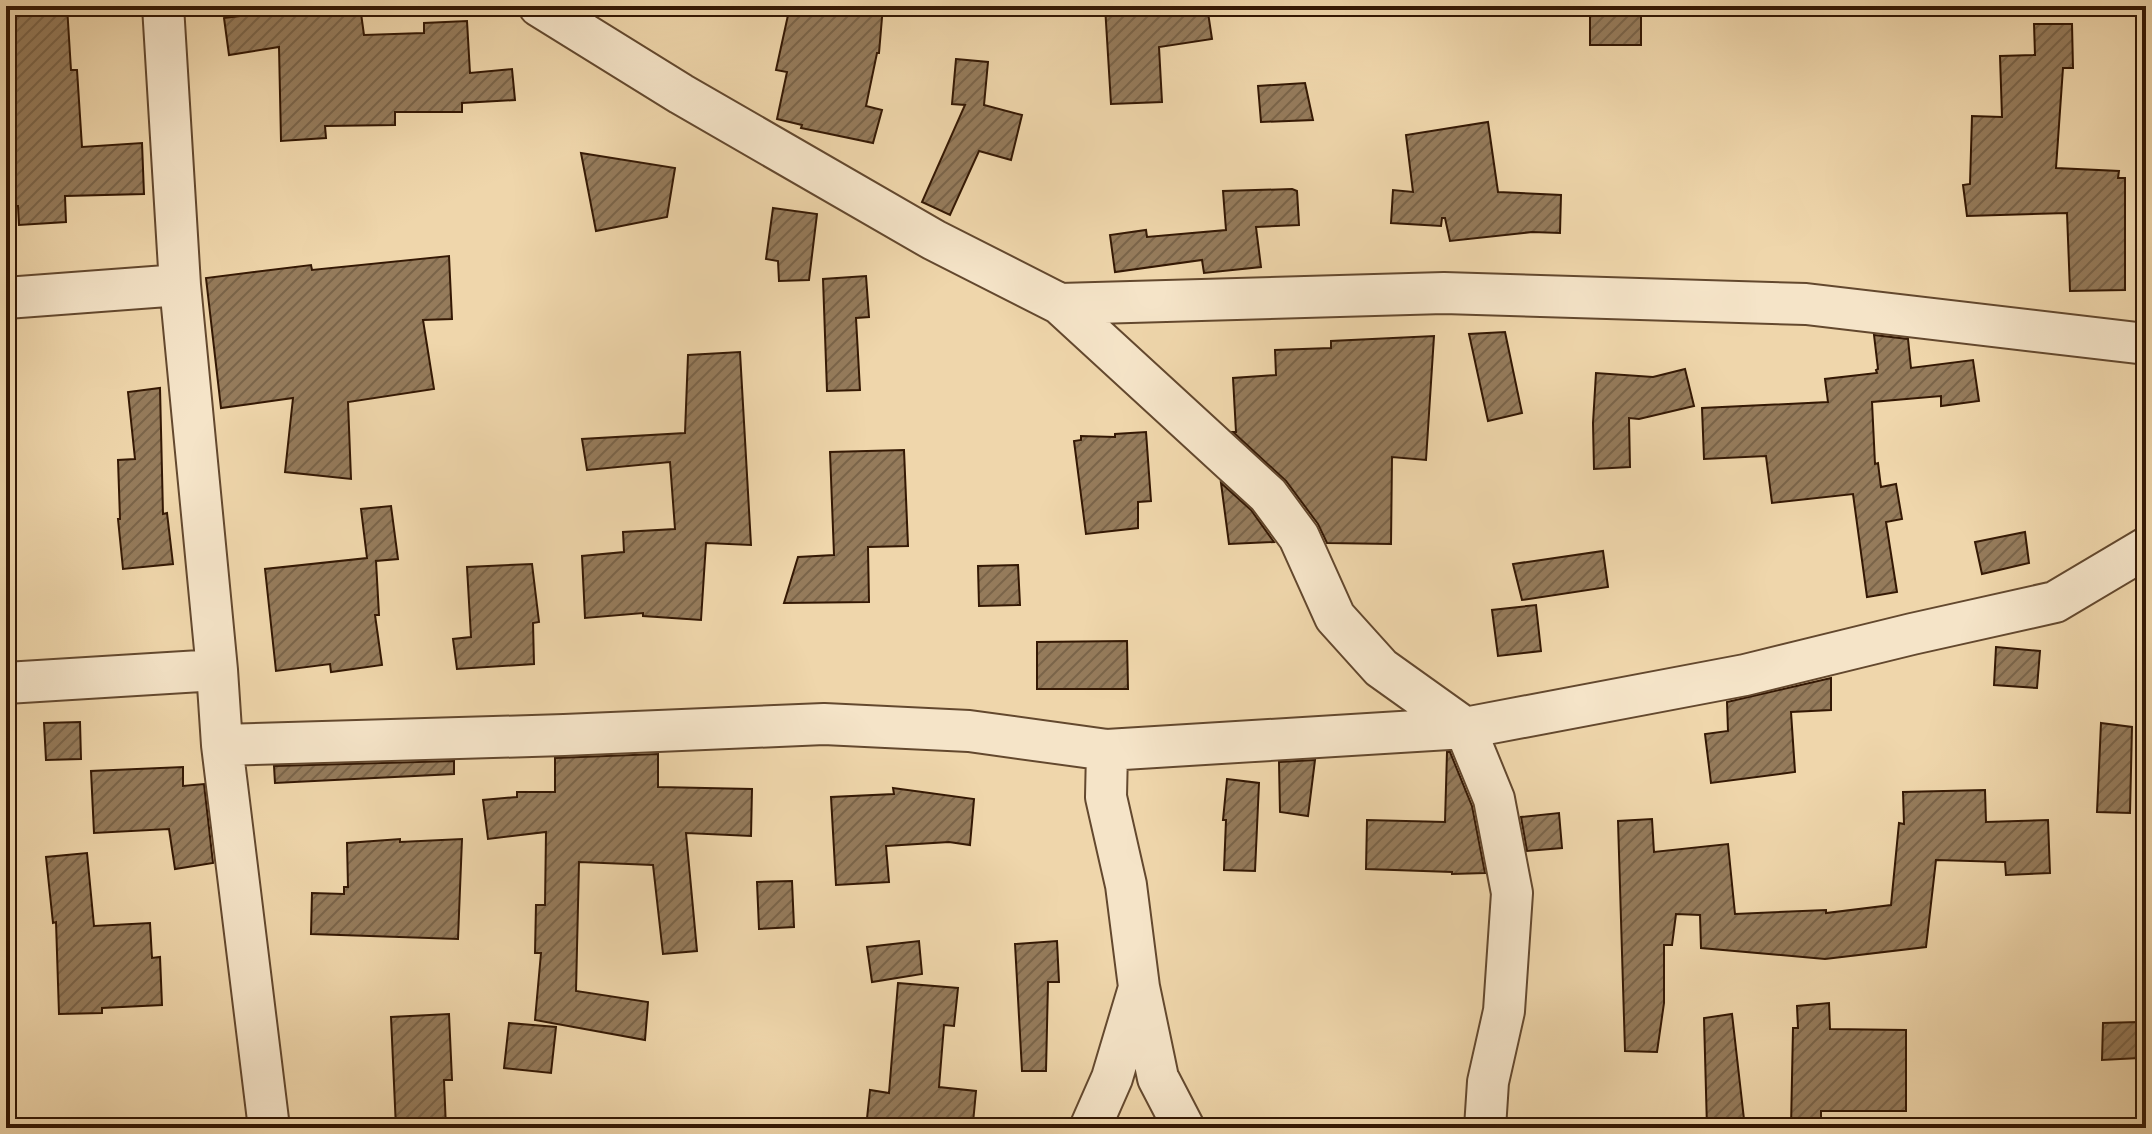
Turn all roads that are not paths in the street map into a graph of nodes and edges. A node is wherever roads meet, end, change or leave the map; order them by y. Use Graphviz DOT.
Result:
graph roads {
  1 [pos="163,6"];
  2 [pos="540,6"];
  3 [pos="552,6"];
  4 [pos="180,285"];
  5 [pos="6,298"];
  6 [pos="1060,304"];
  7 [pos="2146,344"];
  8 [pos="2146,548"];
  9 [pos="217,670"];
  10 [pos="6,683"];
  11 [pos="1465,728"];
  12 [pos="222,745"];
  13 [pos="1107,750"];
  14 [pos="1139,987"];
  15 [pos="269,1128"];
  16 [pos="1090,1128"];
  17 [pos="1184,1128"];
  18 [pos="1485,1128"];
  1 -- 4 [label="street"];
  2 -- 3 [label="street"];
  2 -- 6 [label="street"];
  4 -- 5 [label="street"];
  4 -- 9 [label="street"];
  6 -- 7 [label="street"];
  6 -- 11 [label="street"];
  8 -- 11 [label="street"];
  9 -- 10 [label="street"];
  9 -- 12 [label="street"];
  11 -- 13 [label="street"];
  11 -- 18 [label="street"];
  12 -- 13 [label="street"];
  12 -- 15 [label="street"];
  13 -- 14 [label="street"];
  14 -- 16 [label="street"];
  14 -- 17 [label="street"];
}
